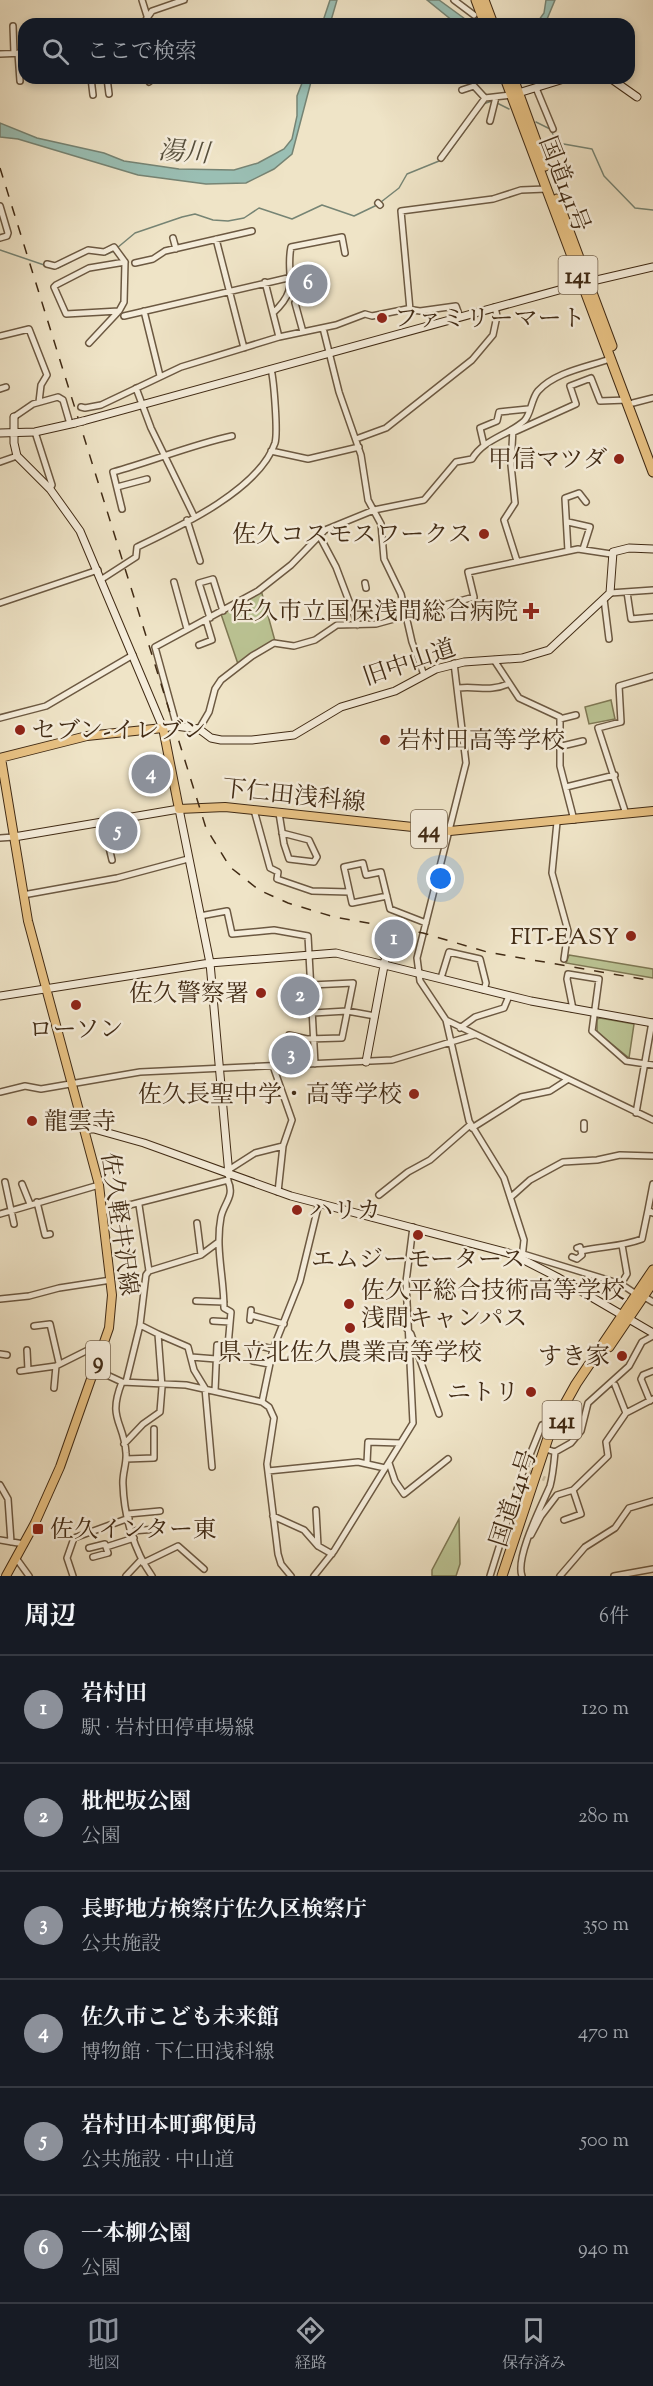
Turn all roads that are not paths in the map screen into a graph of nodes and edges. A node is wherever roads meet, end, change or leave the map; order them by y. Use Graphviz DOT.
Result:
graph roads {
  1 [pos="142,0"];
  2 [pos="184,0"];
  3 [pos="454,0"];
  4 [pos="476,0"];
  5 [pos="484,0"];
  6 [pos="474,15"];
  7 [pos="147,16"];
  8 [pos="486,18"];
  9 [pos="487,18"];
  10 [pos="13,26"];
  11 [pos="18,48"];
  12 [pos="18,53"];
  13 [pos="0,54"];
  14 [pos="92,84"];
  15 [pos="108,84"];
  16 [pos="508,84"];
  17 [pos="513,84"];
  18 [pos="548,84"];
  19 [pos="619,84"];
  20 [pos="536,88"];
  21 [pos="462,90"];
  22 [pos="109,94"];
  23 [pos="514,94"];
  24 [pos="93,95"];
  25 [pos="637,97"];
  26 [pos="484,98"];
  27 [pos="495,100"];
  28 [pos="490,122"];
  29 [pos="553,129"];
  30 [pos="441,158"];
  31 [pos="547,189"];
  32 [pos="0,207"];
  33 [pos="252,231"];
  34 [pos="0,238"];
  35 [pos="173,238"];
  36 [pos="216,239"];
  37 [pos="176,249"];
  38 [pos="345,253"];
  39 [pos="124,262"];
  40 [pos="135,263"];
  41 [pos="47,264"];
  42 [pos="653,267"];
  43 [pos="292,277"];
  44 [pos="265,282"];
  45 [pos="585,283"];
  46 [pos="229,290"];
  47 [pos="296,303"];
  48 [pos="495,307"];
  49 [pos="410,310"];
  50 [pos="119,311"];
  51 [pos="144,311"];
  52 [pos="273,313"];
  53 [pos="124,316"];
  54 [pos="460,317"];
  55 [pos="323,328"];
  56 [pos="303,332"];
  57 [pos="0,336"];
  58 [pos="279,337"];
  59 [pos="89,343"];
  60 [pos="244,348"];
  61 [pos="330,353"];
  62 [pos="610,359"];
  63 [pos="271,369"];
  64 [pos="160,376"];
  65 [pos="136,388"];
  66 [pos="653,398"];
  67 [pos="39,402"];
  68 [pos="630,402"];
  69 [pos="142,405"];
  70 [pos="81,406"];
  71 [pos="528,409"];
  72 [pos="14,417"];
  73 [pos="76,423"];
  74 [pos="513,430"];
  75 [pos="36,432"];
  76 [pos="0,434"];
  77 [pos="14,434"];
  78 [pos="232,436"];
  79 [pos="356,439"];
  80 [pos="484,445"];
  81 [pos="359,447"];
  82 [pos="271,451"];
  83 [pos="166,455"];
  84 [pos="17,456"];
  85 [pos="653,456"];
  86 [pos="0,462"];
  87 [pos="653,472"];
  88 [pos="145,481"];
  89 [pos="117,487"];
  90 [pos="50,489"];
  91 [pos="586,502"];
  92 [pos="122,508"];
  93 [pos="374,510"];
  94 [pos="194,516"];
  95 [pos="187,520"];
  96 [pos="568,522"];
  97 [pos="318,535"];
  98 [pos="583,549"];
  99 [pos="653,549"];
  100 [pos="568,551"];
  101 [pos="611,554"];
  102 [pos="201,561"];
  103 [pos="517,561"];
  104 [pos="98,570"];
  105 [pos="102,579"];
  106 [pos="174,582"];
  107 [pos="653,590"];
  108 [pos="627,592"];
  109 [pos="610,593"];
  110 [pos="604,599"];
  111 [pos="0,603"];
  112 [pos="223,610"];
  113 [pos="406,614"];
  114 [pos="653,617"];
  115 [pos="208,619"];
  116 [pos="358,625"];
  117 [pos="187,630"];
  118 [pos="609,639"];
  119 [pos="199,645"];
  120 [pos="133,656"];
  121 [pos="494,660"];
  122 [pos="454,663"];
  123 [pos="424,675"];
  124 [pos="653,676"];
  125 [pos="508,684"];
  126 [pos="458,688"];
  127 [pos="576,715"];
  128 [pos="0,718"];
  129 [pos="560,719"];
  130 [pos="177,727"];
  131 [pos="163,729"];
  132 [pos="199,729"];
  133 [pos="582,741"];
  134 [pos="562,746"];
  135 [pos="0,755"];
  136 [pos="615,775"];
  137 [pos="566,787"];
  138 [pos="179,809"];
  139 [pos="254,810"];
  140 [pos="653,811"];
  141 [pos="279,813"];
  142 [pos="626,814"];
  143 [pos="574,820"];
  144 [pos="103,822"];
  145 [pos="557,822"];
  146 [pos="450,831"];
  147 [pos="282,833"];
  148 [pos="14,837"];
  149 [pos="0,838"];
  150 [pos="188,859"];
  151 [pos="112,860"];
  152 [pos="349,892"];
  153 [pos="23,896"];
  154 [pos="387,896"];
  155 [pos="200,916"];
  156 [pos="426,923"];
  157 [pos="309,955"];
  158 [pos="386,955"];
  159 [pos="564,959"];
  160 [pos="210,963"];
  161 [pos="386,964"];
  162 [pos="418,972"];
  163 [pos="441,978"];
  164 [pos="311,985"];
  165 [pos="45,987"];
  166 [pos="484,990"];
  167 [pos="0,996"];
  168 [pos="509,996"];
  169 [pos="573,1009"];
  170 [pos="347,1011"];
  171 [pos="314,1013"];
  172 [pos="594,1013"];
  173 [pos="375,1016"];
  174 [pos="446,1020"];
  175 [pos="652,1022"];
  176 [pos="460,1028"];
  177 [pos="289,1035"];
  178 [pos="474,1035"];
  179 [pos="315,1039"];
  180 [pos="451,1042"];
  181 [pos="366,1062"];
  182 [pos="315,1064"];
  183 [pos="644,1064"];
  184 [pos="653,1065"];
  185 [pos="273,1066"];
  186 [pos="220,1068"];
  187 [pos="567,1080"];
  188 [pos="73,1084"];
  189 [pos="0,1092"];
  190 [pos="636,1113"];
  191 [pos="653,1120"];
  192 [pos="471,1127"];
  193 [pos="85,1130"];
  194 [pos="283,1146"];
  195 [pos="653,1156"];
  196 [pos="229,1175"];
  197 [pos="5,1182"];
  198 [pos="22,1184"];
  199 [pos="653,1184"];
  200 [pos="99,1185"];
  201 [pos="278,1192"];
  202 [pos="379,1194"];
  203 [pos="511,1197"];
  204 [pos="37,1202"];
  205 [pos="319,1203"];
  206 [pos="30,1204"];
  207 [pos="139,1205"];
  208 [pos="10,1210"];
  209 [pos="650,1211"];
  210 [pos="102,1212"];
  211 [pos="0,1214"];
  212 [pos="14,1224"];
  213 [pos="197,1224"];
  214 [pos="412,1227"];
  215 [pos="46,1235"];
  216 [pos="217,1243"];
  217 [pos="622,1245"];
  218 [pos="201,1255"];
  219 [pos="522,1256"];
  220 [pos="572,1257"];
  221 [pos="653,1270"];
  222 [pos="149,1271"];
  223 [pos="111,1280"];
  224 [pos="653,1282"];
  225 [pos="621,1284"];
  226 [pos="639,1295"];
  227 [pos="0,1299"];
  228 [pos="196,1301"];
  229 [pos="224,1302"];
  230 [pos="653,1302"];
  231 [pos="251,1315"];
  232 [pos="626,1316"];
  233 [pos="213,1321"];
  234 [pos="230,1322"];
  235 [pos="284,1324"];
  236 [pos="140,1325"];
  237 [pos="34,1326"];
  238 [pos="407,1329"];
  239 [pos="158,1334"];
  240 [pos="653,1334"];
  241 [pos="102,1349"];
  242 [pos="273,1349"];
  243 [pos="27,1350"];
  244 [pos="191,1357"];
  245 [pos="216,1359"];
  246 [pos="58,1364"];
  247 [pos="269,1364"];
  248 [pos="94,1369"];
  249 [pos="28,1370"];
  250 [pos="20,1371"];
  251 [pos="653,1371"];
  252 [pos="124,1382"];
  253 [pos="161,1384"];
  254 [pos="615,1384"];
  255 [pos="205,1388"];
  256 [pos="54,1389"];
  257 [pos="215,1391"];
  258 [pos="652,1400"];
  259 [pos="262,1402"];
  260 [pos="626,1413"];
  261 [pos="439,1414"];
  262 [pos="551,1429"];
  263 [pos="152,1433"];
  264 [pos="400,1443"];
  265 [pos="124,1444"];
  266 [pos="552,1451"];
  267 [pos="126,1459"];
  268 [pos="448,1459"];
  269 [pos="367,1463"];
  270 [pos="387,1466"];
  271 [pos="212,1467"];
  272 [pos="268,1471"];
  273 [pos="0,1485"];
  274 [pos="573,1490"];
  275 [pos="653,1501"];
  276 [pos="316,1510"];
  277 [pos="160,1511"];
  278 [pos="128,1516"];
  279 [pos="273,1516"];
  280 [pos="530,1517"];
  281 [pos="564,1520"];
  282 [pos="157,1529"];
  283 [pos="133,1534"];
  284 [pos="531,1535"];
  285 [pos="0,1540"];
  286 [pos="11,1542"];
  287 [pos="24,1544"];
  288 [pos="318,1546"];
  289 [pos="106,1547"];
  290 [pos="88,1548"];
  291 [pos="332,1554"];
  292 [pos="93,1557"];
  293 [pos="16,1558"];
  294 [pos="142,1561"];
  295 [pos="204,1569"];
  296 [pos="653,1569"];
  297 [pos="150,1575"];
  298 [pos="618,1575"];
  299 [pos="6,1576"];
  300 [pos="30,1576"];
  301 [pos="73,1576"];
  302 [pos="126,1576"];
  303 [pos="291,1576"];
  304 [pos="314,1576"];
  305 [pos="490,1576"];
  306 [pos="502,1576"];
  307 [pos="508,1576"];
  308 [pos="522,1576"];
  309 [pos="560,1576"];
  1 -- 7 [label="street"];
  2 -- 7 [label="street"];
  3 -- 6 [label="street"];
  4 -- 8 [label="highway"];
  5 -- 9 [label="highway"];
  10 -- 11 [label="street"];
  12 -- 13 [label="street"];
  14 -- 24 [label="street"];
  15 -- 22 [label="street"];
  16 -- 23 [label="highway, 国道141号 / 141"];
  17 -- 23 [label="highway, 国道141号 / 141"];
  18 -- 20 [label="street"];
  19 -- 25 [label="street"];
  20 -- 23 [label="street"];
  20 -- 29 [label="street"];
  21 -- 26 [label="street"];
  23 -- 27 [label="street"];
  23 -- 31 [label="highway, 国道141号 / 141"];
  23 -- 45 [label="highway, 国道141号 / 141"];
  26 -- 27 [label="street"];
  26 -- 30 [label="street"];
  27 -- 28 [label="street"];
  31 -- 45 [label="highway, 国道141号 / 141"];
  31 -- 49 [label="street"];
  32 -- 34 [label="street"];
  33 -- 36 [label="street"];
  35 -- 37 [label="street"];
  36 -- 37 [label="street"];
  36 -- 46 [label="street"];
  37 -- 40 [label="street"];
  38 -- 43 [label="street"];
  39 -- 41 [label="street"];
  39 -- 50 [label="street"];
  39 -- 50 [label="street"];
  42 -- 45 [label="street"];
  43 -- 44 [label="street"];
  43 -- 52 [label="street"];
  44 -- 46 [label="street"];
  44 -- 52 [label="street"];
  45 -- 48 [label="street"];
  45 -- 62 [label="highway, 国道141号 / 141"];
  45 -- 68 [label="highway, 国道141号 / 141"];
  46 -- 51 [label="street"];
  46 -- 60 [label="street"];
  47 -- 56 [label="street"];
  48 -- 54 [label="street"];
  48 -- 79 [label="street"];
  49 -- 54 [label="street"];
  49 -- 55 [label="street"];
  50 -- 59 [label="street"];
  51 -- 53 [label="street"];
  51 -- 64 [label="street"];
  52 -- 58 [label="street"];
  54 -- 61 [label="street"];
  55 -- 56 [label="street"];
  55 -- 61 [label="street"];
  56 -- 58 [label="street"];
  57 -- 67 [label="street"];
  58 -- 60 [label="street"];
  60 -- 64 [label="street"];
  61 -- 63 [label="street"];
  61 -- 79 [label="street"];
  62 -- 68 [label="highway, 国道141号 / 141"];
  62 -- 71 [label="street"];
  63 -- 69 [label="street"];
  63 -- 82 [label="street"];
  64 -- 65 [label="street"];
  65 -- 69 [label="street"];
  65 -- 70 [label="street"];
  66 -- 68 [label="street"];
  67 -- 72 [label="street"];
  67 -- 73 [label="street"];
  68 -- 74 [label="street"];
  68 -- 85 [label="highway, 国道141号 / 141"];
  68 -- 87 [label="highway, 国道141号 / 141"];
  69 -- 73 [label="street"];
  69 -- 83 [label="street"];
  71 -- 74 [label="street"];
  71 -- 80 [label="street"];
  72 -- 77 [label="street"];
  73 -- 75 [label="street"];
  74 -- 80 [label="street"];
  74 -- 103 [label="street"];
  75 -- 77 [label="street"];
  75 -- 90 [label="street"];
  76 -- 77 [label="street"];
  77 -- 84 [label="street"];
  78 -- 83 [label="street"];
  79 -- 81 [label="street"];
  80 -- 93 [label="street"];
  81 -- 82 [label="street"];
  81 -- 93 [label="street"];
  82 -- 94 [label="street"];
  83 -- 89 [label="street"];
  83 -- 94 [label="street"];
  84 -- 86 [label="street"];
  84 -- 90 [label="street"];
  88 -- 89 [label="street"];
  89 -- 92 [label="street"];
  90 -- 104 [label="street"];
  91 -- 96 [label="street"];
  93 -- 97 [label="street"];
  93 -- 113 [label="street"];
  94 -- 95 [label="street"];
  95 -- 102 [label="street"];
  95 -- 105 [label="street"];
  96 -- 98 [label="street"];
  96 -- 100 [label="street"];
  97 -- 112 [label="street"];
  97 -- 116 [label="street"];
  98 -- 100 [label="street"];
  98 -- 101 [label="street"];
  99 -- 101 [label="street"];
  100 -- 103 [label="street"];
  101 -- 109 [label="street"];
  103 -- 113 [label="street"];
  104 -- 105 [label="street"];
  104 -- 111 [label="street"];
  105 -- 120 [label="street"];
  106 -- 117 [label="street"];
  107 -- 108 [label="street"];
  108 -- 109 [label="street"];
  108 -- 114 [label="street"];
  109 -- 110 [label="street, 旧中山道"];
  110 -- 118 [label="street"];
  110 -- 121 [label="street, 旧中山道"];
  112 -- 115 [label="street"];
  112 -- 115 [label="street"];
  113 -- 116 [label="street"];
  113 -- 123 [label="street"];
  115 -- 117 [label="street"];
  115 -- 119 [label="street"];
  116 -- 132 [label="street"];
  117 -- 130 [label="street"];
  120 -- 128 [label="street"];
  120 -- 131 [label="street"];
  121 -- 122 [label="street, 旧中山道"];
  121 -- 125 [label="street"];
  122 -- 123 [label="street, 旧中山道"];
  122 -- 126 [label="street"];
  123 -- 132 [label="street, 旧中山道"];
  124 -- 136 [label="street"];
  125 -- 126 [label="street"];
  125 -- 129 [label="street"];
  126 -- 146 [label="street"];
  127 -- 129 [label="street"];
  129 -- 134 [label="street"];
  130 -- 131 [label="street, 旧中山道"];
  130 -- 132 [label="street, 旧中山道"];
  131 -- 135 [label="main road"];
  131 -- 138 [label="main road"];
  133 -- 134 [label="street"];
  134 -- 137 [label="street"];
  135 -- 148 [label="main road, 佐久軽井沢線 / 9"];
  136 -- 137 [label="street"];
  136 -- 142 [label="street"];
  137 -- 143 [label="street"];
  138 -- 139 [label="main road, 下仁田浅科線 / 44"];
  138 -- 144 [label="street"];
  138 -- 150 [label="street"];
  139 -- 141 [label="main road, 下仁田浅科線 / 44"];
  139 -- 152 [label="street"];
  140 -- 142 [label="main road, 下仁田浅科線 / 44"];
  141 -- 146 [label="main road, 下仁田浅科線 / 44"];
  141 -- 147 [label="street"];
  142 -- 143 [label="main road, 下仁田浅科線 / 44"];
  143 -- 145 [label="main road, 下仁田浅科線 / 44"];
  144 -- 148 [label="street"];
  144 -- 151 [label="street"];
  145 -- 146 [label="main road, 下仁田浅科線 / 44"];
  145 -- 159 [label="street"];
  146 -- 156 [label="street"];
  147 -- 147 [label="street"];
  148 -- 149 [label="street"];
  148 -- 153 [label="main road, 佐久軽井沢線 / 9"];
  150 -- 153 [label="street"];
  150 -- 155 [label="street"];
  152 -- 154 [label="street"];
  152 -- 154 [label="street"];
  153 -- 165 [label="main road, 佐久軽井沢線 / 9"];
  154 -- 156 [label="street"];
  155 -- 157 [label="street"];
  155 -- 160 [label="street"];
  156 -- 162 [label="street"];
  157 -- 160 [label="street"];
  157 -- 161 [label="street"];
  157 -- 164 [label="street"];
  158 -- 161 [label="street"];
  160 -- 165 [label="street"];
  160 -- 186 [label="street"];
  161 -- 162 [label="street"];
  161 -- 173 [label="street"];
  162 -- 163 [label="street"];
  162 -- 174 [label="street"];
  163 -- 166 [label="street"];
  163 -- 166 [label="street"];
  164 -- 170 [label="street"];
  164 -- 171 [label="street"];
  165 -- 167 [label="street"];
  165 -- 188 [label="main road, 佐久軽井沢線 / 9"];
  166 -- 168 [label="street"];
  168 -- 169 [label="street"];
  168 -- 176 [label="street"];
  169 -- 172 [label="street"];
  169 -- 172 [label="street"];
  170 -- 171 [label="street"];
  170 -- 173 [label="street"];
  170 -- 179 [label="street"];
  171 -- 179 [label="street"];
  172 -- 175 [label="street"];
  172 -- 183 [label="street"];
  173 -- 181 [label="street"];
  174 -- 176 [label="street"];
  174 -- 180 [label="street"];
  175 -- 183 [label="street"];
  176 -- 178 [label="street"];
  177 -- 179 [label="street"];
  178 -- 180 [label="street"];
  178 -- 187 [label="street"];
  179 -- 182 [label="street"];
  180 -- 181 [label="street"];
  180 -- 192 [label="street"];
  181 -- 182 [label="street"];
  182 -- 185 [label="street"];
  183 -- 184 [label="street"];
  183 -- 190 [label="street"];
  185 -- 186 [label="street"];
  185 -- 194 [label="street"];
  186 -- 188 [label="street"];
  186 -- 196 [label="street"];
  187 -- 190 [label="street"];
  187 -- 192 [label="street"];
  188 -- 189 [label="street"];
  188 -- 193 [label="main road, 佐久軽井沢線 / 9"];
  190 -- 191 [label="street"];
  192 -- 202 [label="street"];
  192 -- 203 [label="street"];
  193 -- 196 [label="street"];
  193 -- 200 [label="main road, 佐久軽井沢線 / 9"];
  194 -- 196 [label="street"];
  194 -- 201 [label="street"];
  195 -- 203 [label="street"];
  196 -- 201 [label="street"];
  196 -- 207 [label="street"];
  196 -- 216 [label="street"];
  197 -- 208 [label="street"];
  198 -- 206 [label="street"];
  199 -- 209 [label="street"];
  200 -- 204 [label="street"];
  200 -- 210 [label="main road, 佐久軽井沢線 / 9"];
  201 -- 205 [label="street"];
  203 -- 219 [label="street"];
  204 -- 206 [label="street"];
  204 -- 215 [label="street"];
  205 -- 214 [label="street"];
  205 -- 235 [label="street"];
  206 -- 208 [label="street"];
  207 -- 210 [label="street"];
  207 -- 222 [label="street"];
  208 -- 211 [label="street"];
  208 -- 212 [label="street"];
  209 -- 217 [label="street"];
  210 -- 223 [label="main road, 佐久軽井沢線 / 9"];
  213 -- 218 [label="street"];
  214 -- 219 [label="street"];
  214 -- 238 [label="street"];
  216 -- 218 [label="street"];
  216 -- 229 [label="street"];
  217 -- 220 [label="street"];
  217 -- 225 [label="street"];
  218 -- 222 [label="street"];
  219 -- 225 [label="street"];
  219 -- 232 [label="street"];
  221 -- 226 [label="highway, 国道141号 / 141"];
  222 -- 236 [label="street"];
  223 -- 227 [label="street"];
  223 -- 241 [label="main road, 佐久軽井沢線 / 9"];
  224 -- 226 [label="highway, 国道141号 / 141"];
  225 -- 226 [label="street"];
  226 -- 230 [label="street"];
  226 -- 232 [label="highway, 国道141号 / 141"];
  228 -- 229 [label="street"];
  229 -- 234 [label="street"];
  231 -- 235 [label="street"];
  232 -- 240 [label="street"];
  232 -- 262 [label="highway, 国道141号 / 141"];
  232 -- 266 [label="highway, 国道141号 / 141"];
  233 -- 234 [label="street"];
  234 -- 245 [label="street"];
  235 -- 242 [label="street"];
  236 -- 239 [label="street"];
  236 -- 252 [label="street"];
  237 -- 246 [label="street"];
  238 -- 261 [label="street"];
  238 -- 264 [label="street"];
  239 -- 244 [label="street"];
  239 -- 253 [label="street"];
  240 -- 266 [label="street"];
  241 -- 246 [label="street"];
  241 -- 248 [label="main road, 佐久軽井沢線 / 9"];
  242 -- 247 [label="street"];
  242 -- 247 [label="street"];
  243 -- 249 [label="street"];
  244 -- 245 [label="street"];
  244 -- 255 [label="street"];
  245 -- 257 [label="street"];
  246 -- 249 [label="street"];
  246 -- 256 [label="street"];
  247 -- 259 [label="street"];
  248 -- 252 [label="street"];
  248 -- 287 [label="main road, 佐久軽井沢線 / 9"];
  249 -- 250 [label="street"];
  251 -- 258 [label="street"];
  252 -- 253 [label="street"];
  252 -- 265 [label="street"];
  253 -- 255 [label="street"];
  253 -- 265 [label="street"];
  254 -- 260 [label="street"];
  255 -- 257 [label="street"];
  255 -- 271 [label="street"];
  257 -- 259 [label="street"];
  258 -- 260 [label="street"];
  259 -- 272 [label="street"];
  260 -- 274 [label="street"];
  262 -- 305 [label="street"];
  262 -- 306 [label="highway, 国道141号 / 141"];
  263 -- 267 [label="street"];
  264 -- 269 [label="street"];
  264 -- 270 [label="street"];
  265 -- 267 [label="street"];
  266 -- 280 [label="highway, 国道141号 / 141"];
  266 -- 280 [label="street"];
  267 -- 278 [label="street"];
  268 -- 270 [label="street"];
  269 -- 270 [label="street"];
  269 -- 272 [label="street"];
  270 -- 291 [label="street"];
  272 -- 279 [label="street"];
  273 -- 286 [label="street"];
  274 -- 281 [label="street"];
  274 -- 284 [label="street"];
  275 -- 309 [label="street"];
  276 -- 288 [label="street"];
  277 -- 278 [label="street"];
  278 -- 283 [label="street"];
  278 -- 301 [label="street"];
  279 -- 288 [label="street"];
  279 -- 303 [label="street"];
  280 -- 284 [label="street"];
  280 -- 307 [label="highway, 国道141号 / 141"];
  282 -- 283 [label="street"];
  283 -- 289 [label="street"];
  283 -- 294 [label="street"];
  284 -- 308 [label="street"];
  285 -- 286 [label="street"];
  286 -- 287 [label="street"];
  287 -- 293 [label="main road, 佐久軽井沢線 / 9"];
  288 -- 291 [label="street"];
  289 -- 290 [label="street"];
  289 -- 292 [label="street"];
  291 -- 304 [label="street"];
  293 -- 299 [label="main road, 佐久軽井沢線 / 9"];
  293 -- 300 [label="street"];
  294 -- 295 [label="street"];
  294 -- 297 [label="street"];
  294 -- 302 [label="street"];
  296 -- 298 [label="street"];
}
